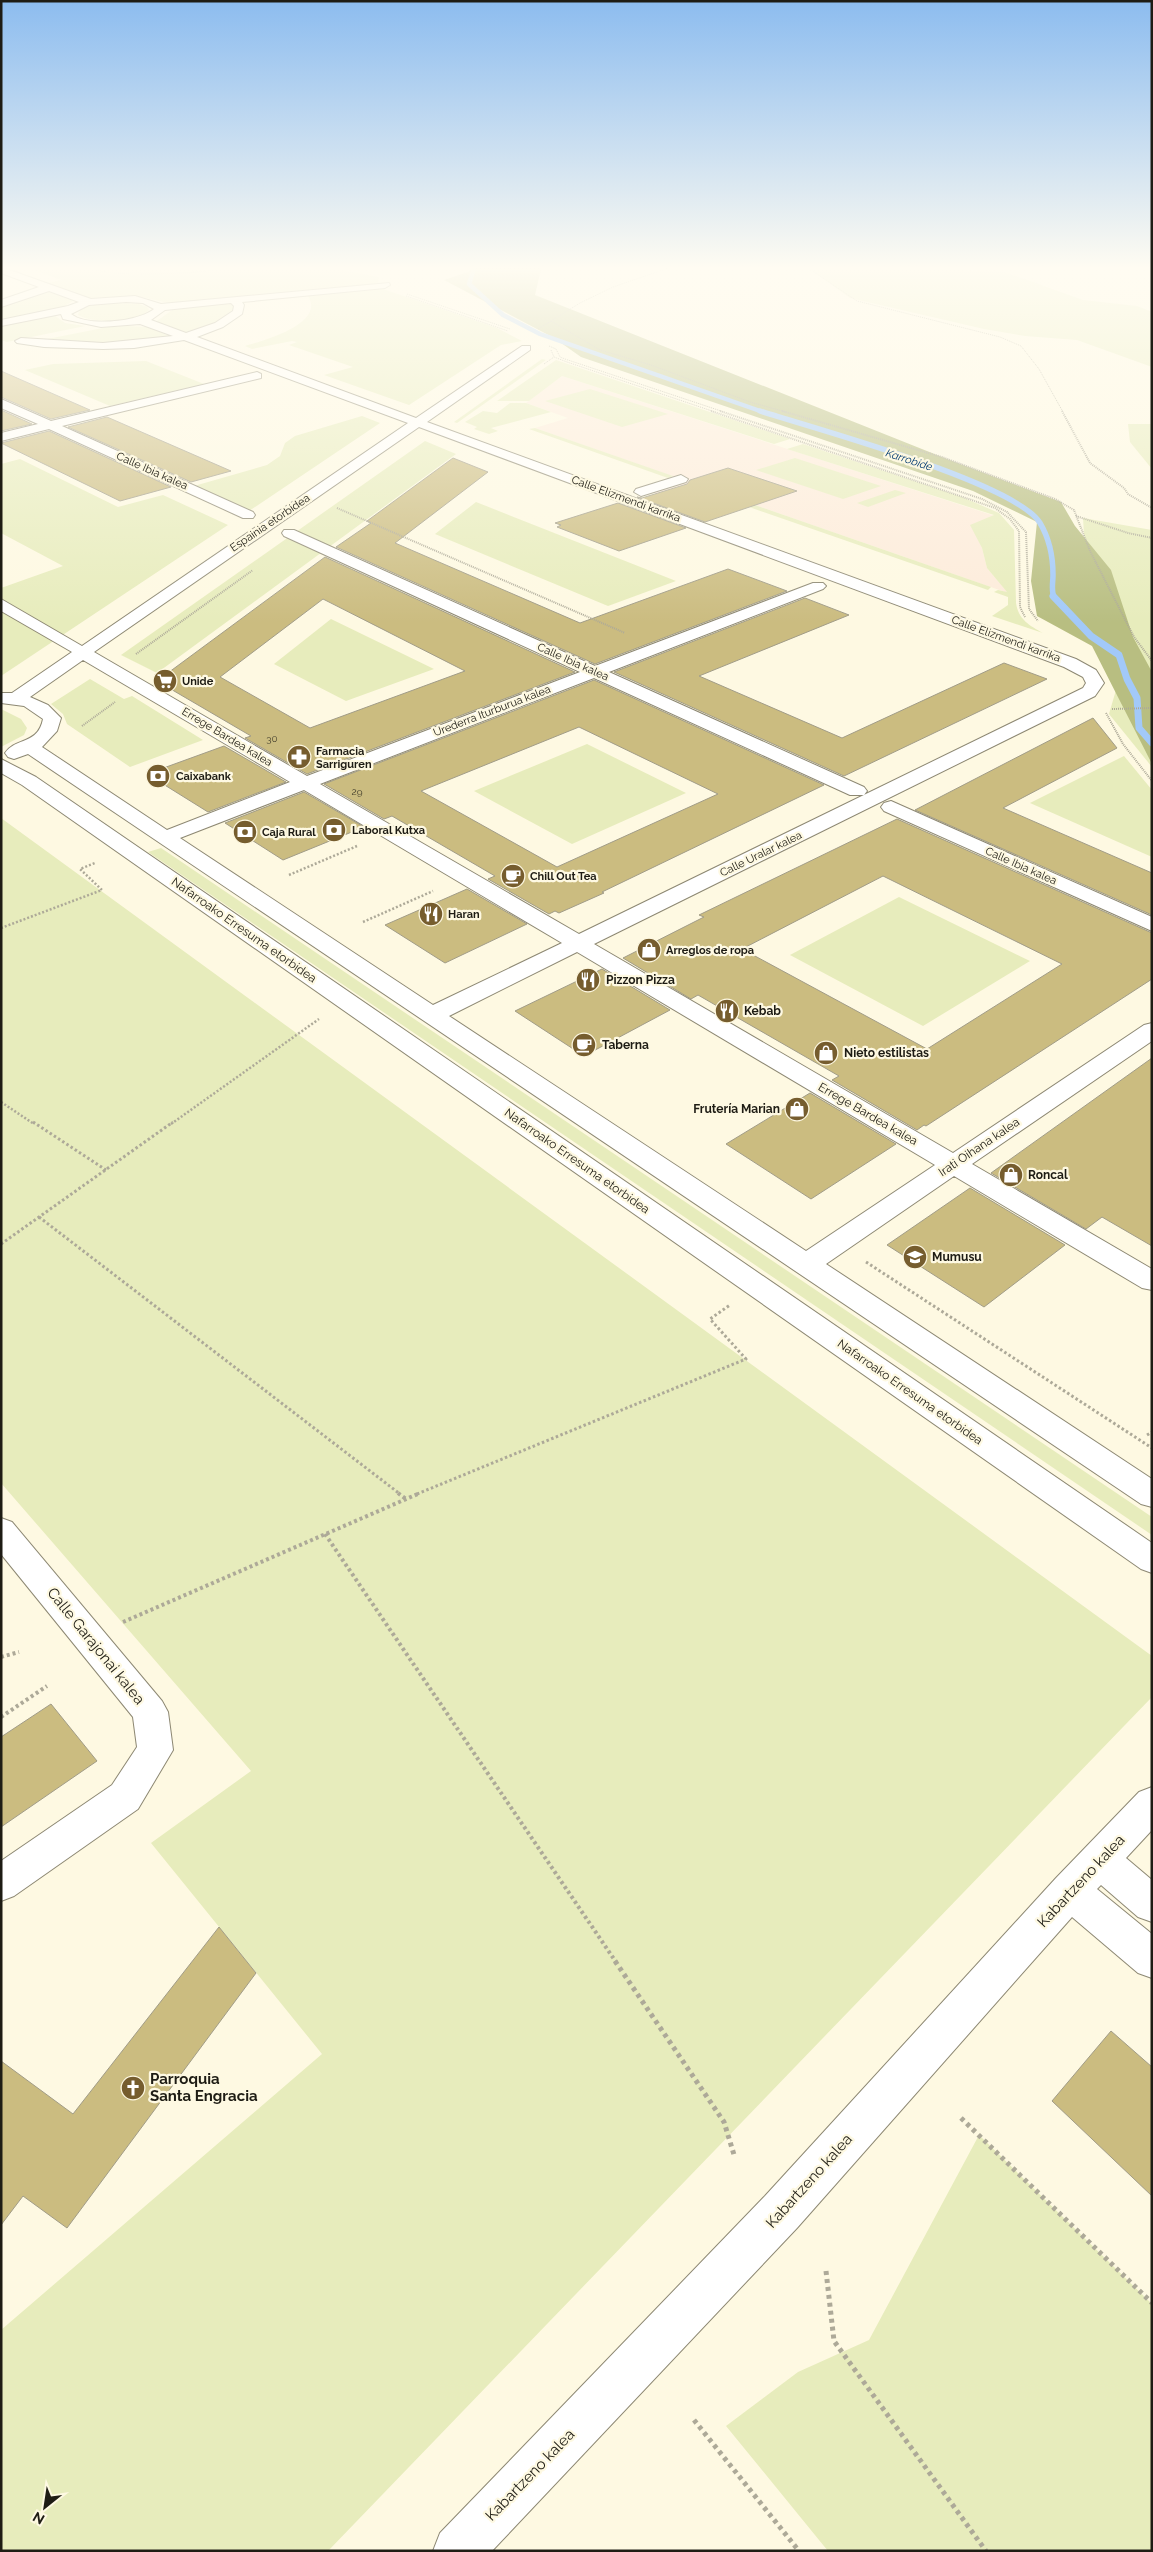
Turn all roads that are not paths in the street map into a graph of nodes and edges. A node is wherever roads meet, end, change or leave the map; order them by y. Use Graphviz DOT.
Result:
graph roads {
  1 [pos="223,384"];
  2 [pos="311,384"];
  3 [pos="474,384"];
  4 [pos="1,403"];
  5 [pos="417,423"];
  6 [pos="50,425"];
  7 [pos="1,437"];
  8 [pos="681,479"];
  9 [pos="641,492"];
  10 [pos="248,515"];
  11 [pos="288,533"];
  12 [pos="818,586"];
  13 [pos="1,604"];
  14 [pos="594,672"];
  15 [pos="1089,692"];
  16 [pos="8,699"];
  17 [pos="29,747"];
  18 [pos="1,757"];
  19 [pos="1,765"];
  20 [pos="305,783"];
  21 [pos="857,791"];
  22 [pos="891,806"];
  23 [pos="165,837"];
  24 [pos="1152,925"];
  25 [pos="432,1015"];
  26 [pos="1152,1030"];
  27 [pos="954,1164"];
  28 [pos="807,1264"];
  29 [pos="1152,1280"];
  30 [pos="1152,1494"];
  31 [pos="1,1531"];
  32 [pos="1152,1560"];
  33 [pos="1152,1804"];
  34 [pos="1100,1860"];
  35 [pos="1,1883"];
  36 [pos="1070,1891"];
  37 [pos="1152,1904"];
  38 [pos="1152,1959"];
  39 [pos="458,2551"];
  1 -- 6 [label="street"];
  2 -- 5 [label="street, Calle Elizmendi karrika"];
  3 -- 5 [label="street, Espainia etorbidea"];
  4 -- 6 [label="street, Calle Ibia kalea"];
  5 -- 15 [label="street, Calle Elizmendi karrika"];
  5 -- 16 [label="street, Espainia etorbidea"];
  6 -- 7 [label="street"];
  6 -- 10 [label="street, Calle Ibia kalea"];
  8 -- 9 [label="street, Calle Elizmendi karrika"];
  11 -- 14 [label="street, Calle Ibia kalea"];
  12 -- 14 [label="street, Urederra Iturburua kalea"];
  13 -- 20 [label="street, Errege Bardea kalea"];
  14 -- 20 [label="street, Urederra Iturburua kalea"];
  14 -- 21 [label="street, Calle Ibia kalea"];
  15 -- 25 [label="street, Calle Uralar kalea"];
  16 -- 17 [label="street"];
  17 -- 18 [label="street"];
  17 -- 23 [label="street"];
  19 -- 32 [label="street, Nafarroako Erresuma etorbidea"];
  20 -- 23 [label="street, Urederra Iturburua kalea"];
  20 -- 27 [label="street, Errege Bardea kalea"];
  22 -- 24 [label="street, Calle Ibia kalea"];
  23 -- 25 [label="street"];
  25 -- 28 [label="street"];
  26 -- 27 [label="street, Irati Oihana kalea"];
  27 -- 28 [label="street, Irati Oihana kalea"];
  27 -- 29 [label="street, Errege Bardea kalea"];
  28 -- 30 [label="street"];
  31 -- 35 [label="street, Calle Garajonai kalea"];
  33 -- 34 [label="street, Kabartzeno kalea"];
  34 -- 36 [label="street, Kabartzeno kalea"];
  34 -- 37 [label="street"];
  36 -- 38 [label="street"];
  36 -- 39 [label="street, Kabartzeno kalea"];
}
